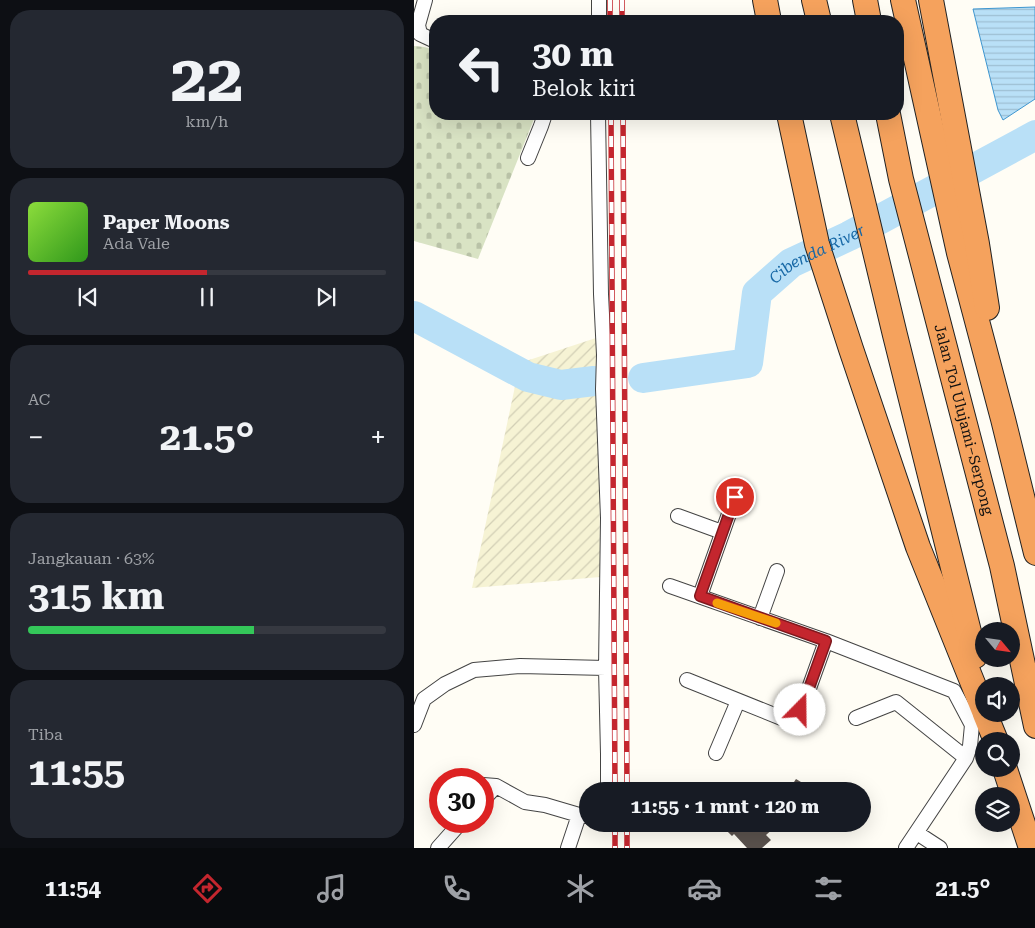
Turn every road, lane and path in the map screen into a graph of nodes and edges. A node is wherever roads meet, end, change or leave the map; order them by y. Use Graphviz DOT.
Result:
graph roads {
  1 [pos="424,0"];
  2 [pos="599,0"];
  3 [pos="765,0"];
  4 [pos="814,0"];
  5 [pos="865,0"];
  6 [pos="903,0"];
  7 [pos="931,0"];
  8 [pos="599,15"];
  9 [pos="769,15"];
  10 [pos="818,15"];
  11 [pos="868,15"];
  12 [pos="429,38"];
  13 [pos="543,120"];
  14 [pos="598,120"];
  15 [pos="790,120"];
  16 [pos="843,120"];
  17 [pos="889,120"];
  18 [pos="528,158"];
  19 [pos="968,249"];
  20 [pos="735,497"];
  21 [pos="678,516"];
  22 [pos="722,532"];
  23 [pos="1035,553"];
  24 [pos="777,571"];
  25 [pos="670,586"];
  26 [pos="700,596"];
  27 [pos="760,618"];
  28 [pos="826,641"];
  29 [pos="606,668"];
  30 [pos="981,677"];
  31 [pos="687,680"];
  32 [pos="975,690"];
  33 [pos="738,701"];
  34 [pos="856,718"];
  35 [pos="414,725"];
  36 [pos="1035,726"];
  37 [pos="716,753"];
  38 [pos="966,758"];
  39 [pos="1008,777"];
  40 [pos="608,782"];
  41 [pos="494,787"];
  42 [pos="579,815"];
  43 [pos="579,825"];
  44 [pos="451,833"];
  45 [pos="917,833"];
  46 [pos="438,848"];
  47 [pos="568,848"];
  48 [pos="906,848"];
  49 [pos="940,848"];
  50 [pos="1031,848"];
  1 -- 12 [label="street"];
  2 -- 8 [label="street"];
  3 -- 9 [label="highway"];
  4 -- 10 [label="highway"];
  5 -- 11 [label="highway"];
  6 -- 19 [label="highway"];
  7 -- 19 [label="highway"];
  13 -- 18 [label="street"];
  14 -- 29 [label="street"];
  15 -- 32 [label="highway"];
  16 -- 30 [label="highway"];
  17 -- 36 [label="highway, Jalan Tol Ulujami–Serpong"];
  19 -- 23 [label="highway"];
  20 -- 22 [label="street"];
  21 -- 22 [label="street"];
  22 -- 26 [label="street"];
  24 -- 27 [label="street"];
  25 -- 26 [label="street"];
  26 -- 27 [label="street"];
  27 -- 28 [label="street"];
  28 -- 33 [label="street"];
  28 -- 38 [label="street"];
  29 -- 35 [label="street"];
  29 -- 40 [label="street"];
  31 -- 33 [label="street"];
  33 -- 37 [label="street"];
  34 -- 38 [label="street"];
  38 -- 45 [label="street"];
  39 -- 50 [label="highway"];
  41 -- 42 [label="street"];
  43 -- 47 [label="street"];
  44 -- 46 [label="street"];
  45 -- 48 [label="street"];
  45 -- 49 [label="street"];
}
